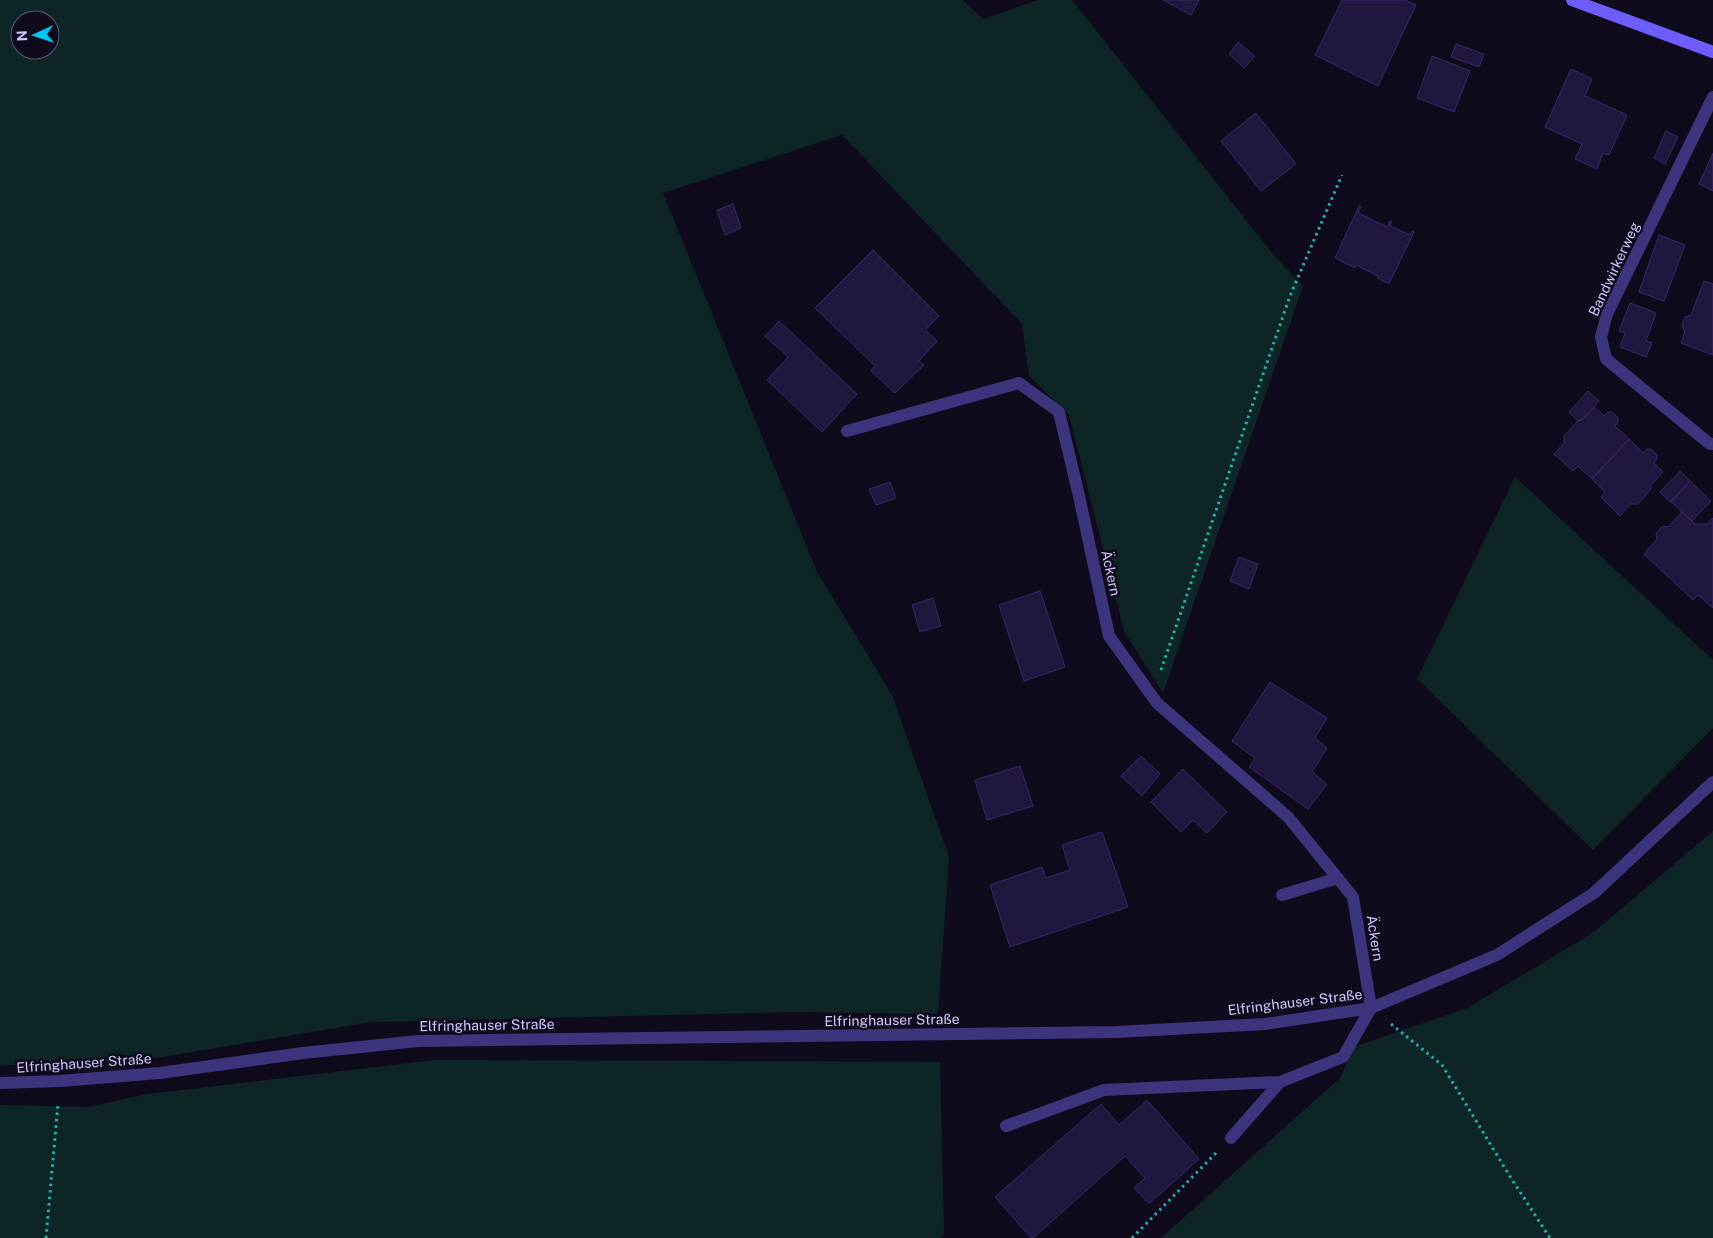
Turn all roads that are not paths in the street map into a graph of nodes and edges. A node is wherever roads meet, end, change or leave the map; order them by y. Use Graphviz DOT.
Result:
graph roads {
  1 [pos="1572,0"];
  2 [pos="1713,52"];
  3 [pos="1713,97"];
  4 [pos="847,431"];
  5 [pos="1713,444"];
  6 [pos="1713,782"];
  7 [pos="1338,878"];
  8 [pos="1282,895"];
  9 [pos="1371,1008"];
  10 [pos="1280,1082"];
  11 [pos="0,1084"];
  12 [pos="1006,1126"];
  13 [pos="1231,1138"];
  1 -- 2 [label="main road"];
  3 -- 5 [label="street, Bandwirkerweg"];
  4 -- 7 [label="street, Äckern"];
  6 -- 9 [label="street, Elfringhauser Straße"];
  7 -- 8 [label="street"];
  7 -- 9 [label="street, Äckern"];
  9 -- 10 [label="street"];
  9 -- 11 [label="street, Elfringhauser Straße"];
  10 -- 12 [label="street"];
  10 -- 13 [label="street"];
}
